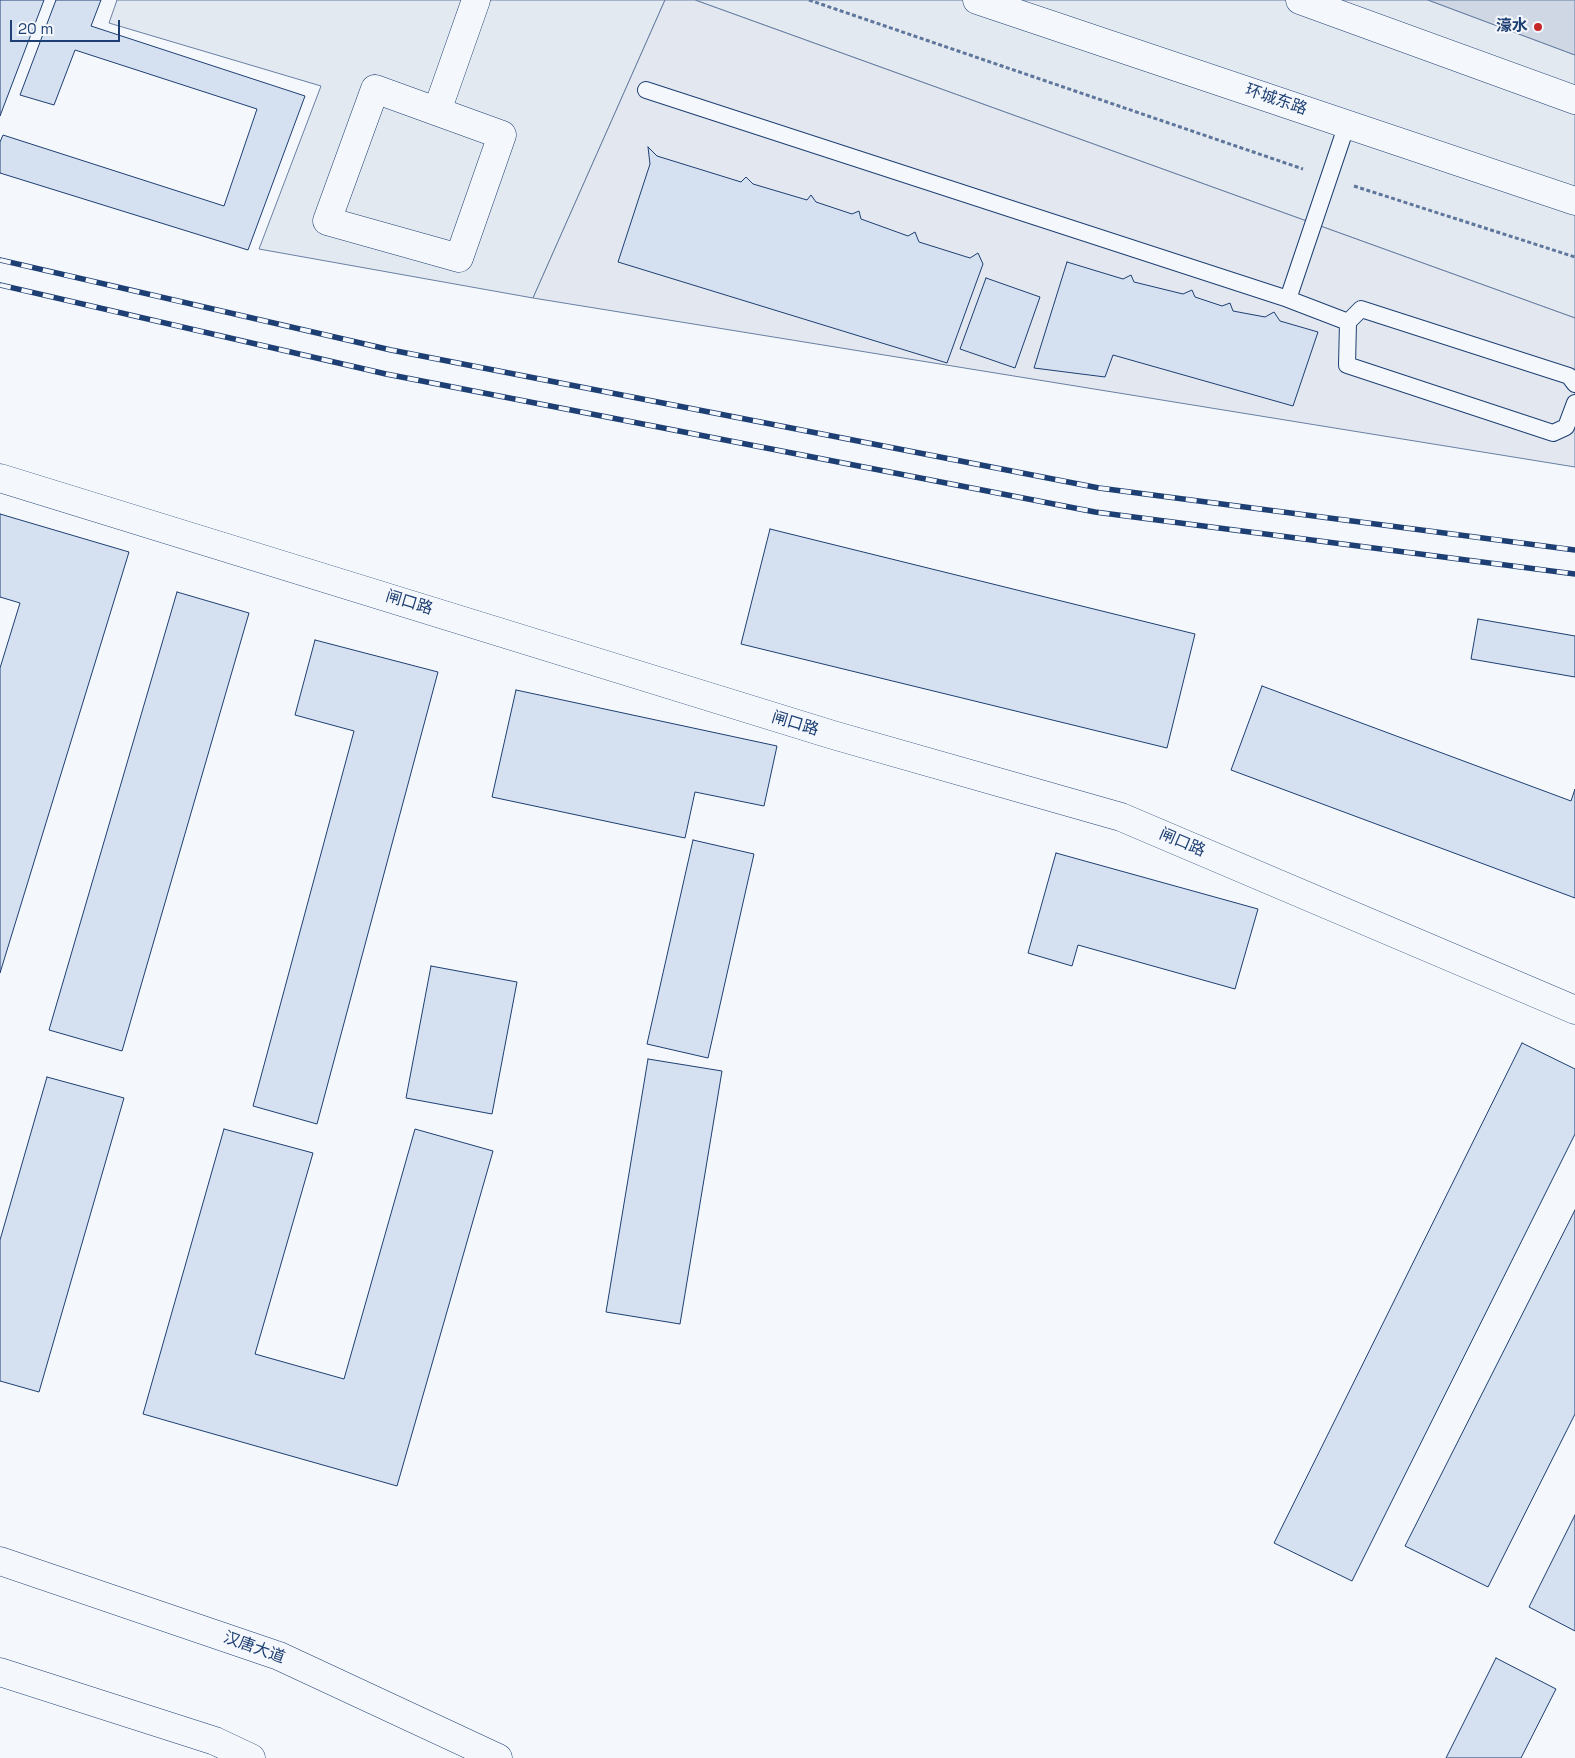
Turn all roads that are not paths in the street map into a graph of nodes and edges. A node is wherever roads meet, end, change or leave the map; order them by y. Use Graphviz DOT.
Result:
graph roads {
  1 [pos="476,0"];
  2 [pos="977,0"];
  3 [pos="1300,0"];
  4 [pos="646,90"];
  5 [pos="1575,100"];
  6 [pos="437,112"];
  7 [pos="1347,124"];
  8 [pos="1575,201"];
  9 [pos="1288,299"];
  10 [pos="1348,322"];
  11 [pos="1575,384"];
  12 [pos="1575,403"];
  13 [pos="0,478"];
  14 [pos="1575,1010"];
  15 [pos="0,1561"];
  16 [pos="0,1672"];
  17 [pos="251,1758"];
  18 [pos="498,1758"];
  1 -- 6 [label="street"];
  2 -- 7 [label="street, 环城东路"];
  3 -- 5 [label="street"];
  4 -- 9 [label="lane"];
  6 -- 6 [label="street"];
  7 -- 8 [label="street, 环城东路"];
  7 -- 9 [label="lane"];
  9 -- 10 [label="lane"];
  10 -- 11 [label="lane"];
  10 -- 12 [label="lane"];
  13 -- 14 [label="street, 闸口路"];
  15 -- 18 [label="street, 汉唐大道"];
  16 -- 17 [label="street"];
}
